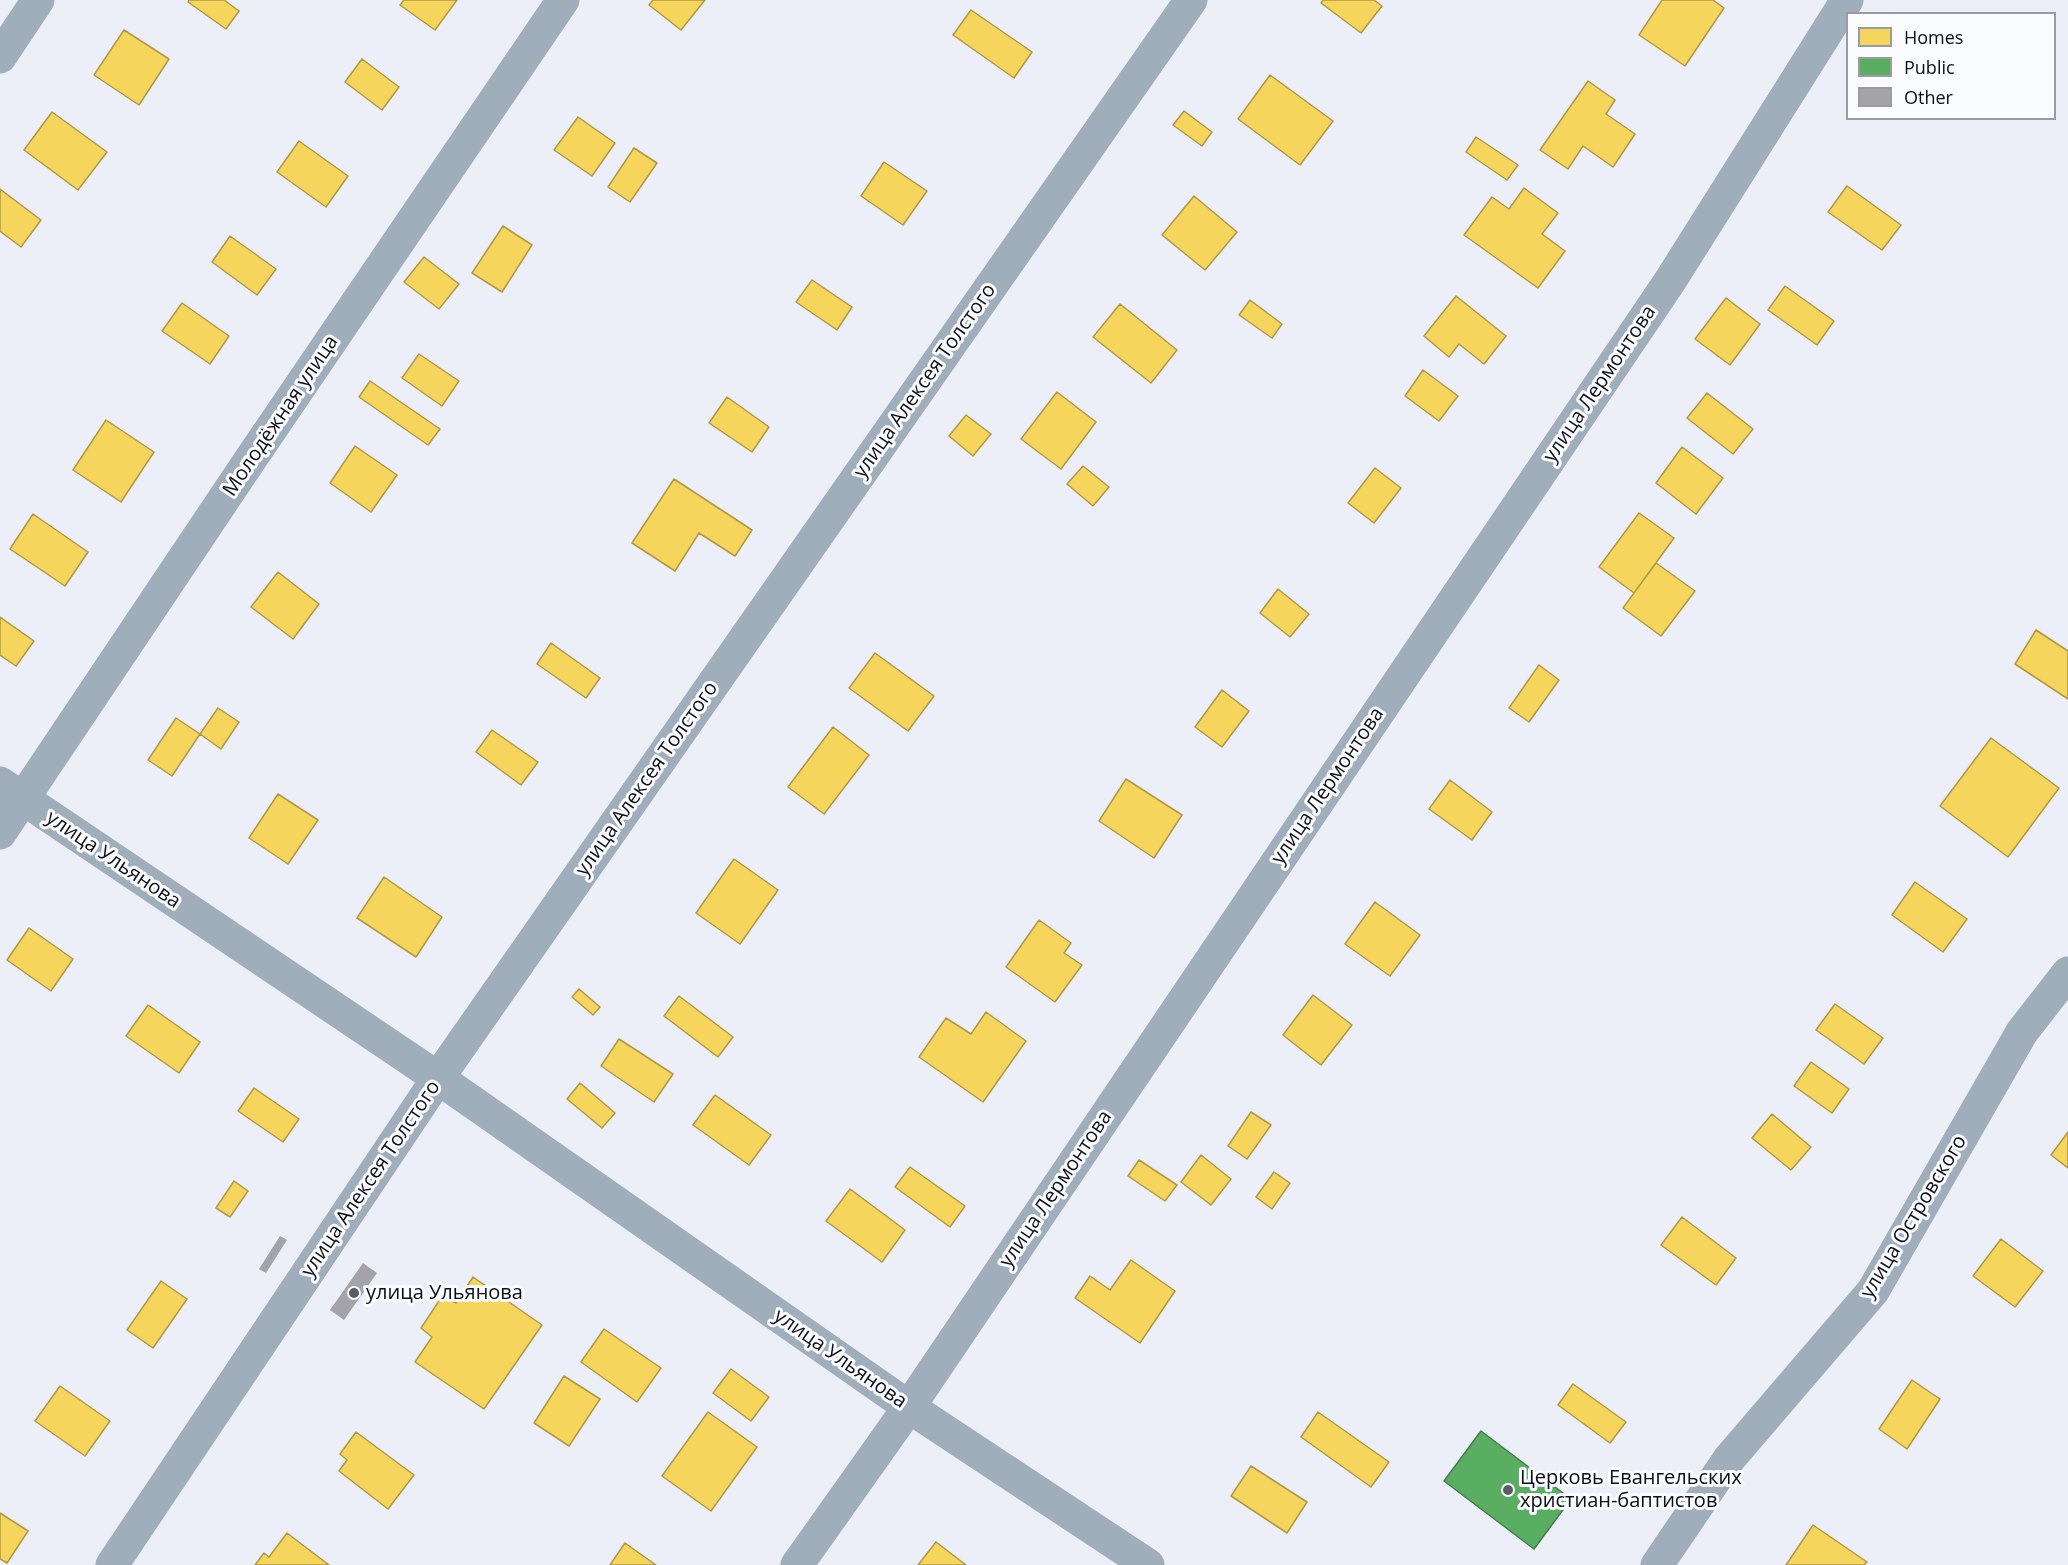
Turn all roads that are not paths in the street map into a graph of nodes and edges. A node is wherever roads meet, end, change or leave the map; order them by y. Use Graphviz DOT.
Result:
graph roads {
  1 [pos="38,0"];
  2 [pos="563,0"];
  3 [pos="1191,0"];
  4 [pos="1847,0"];
  5 [pos="0,57"];
  6 [pos="12,791"];
  7 [pos="0,833"];
  8 [pos="2068,973"];
  9 [pos="438,1078"];
  10 [pos="909,1407"];
  11 [pos="112,1565"];
  12 [pos="797,1565"];
  13 [pos="1148,1565"];
  14 [pos="1657,1565"];
  1 -- 5 [label="street"];
  2 -- 6 [label="street, Молодёжная улица"];
  3 -- 9 [label="street, улица Алексея Толстого"];
  4 -- 10 [label="street, улица Лермонтова"];
  6 -- 7 [label="street, Молодёжная улица"];
  6 -- 9 [label="street, улица Ульянова"];
  8 -- 14 [label="street, улица Островского"];
  9 -- 10 [label="street, улица Ульянова"];
  9 -- 11 [label="street, улица Алексея Толстого"];
  10 -- 12 [label="street, улица Лермонтова"];
  10 -- 13 [label="street, улица Ульянова"];
}
